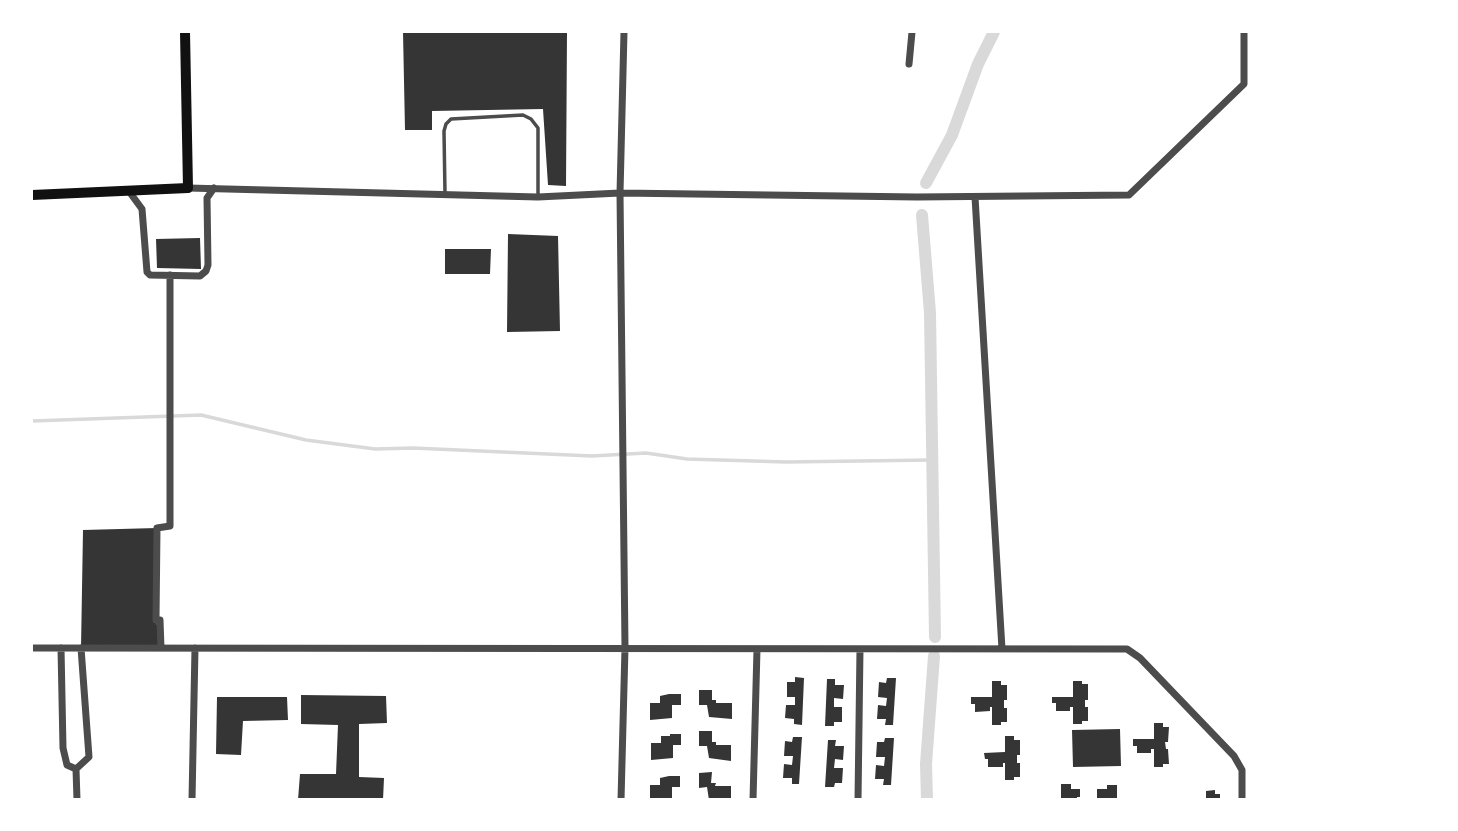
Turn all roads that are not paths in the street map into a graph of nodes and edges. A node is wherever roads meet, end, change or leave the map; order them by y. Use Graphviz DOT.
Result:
graph roads {
  1 [pos="185,32"];
  2 [pos="624,32"];
  3 [pos="912,32"];
  4 [pos="1244,32"];
  5 [pos="909,64"];
  6 [pos="188,188"];
  7 [pos="214,188"];
  8 [pos="128,190"];
  9 [pos="620,193"];
  10 [pos="445,194"];
  11 [pos="32,195"];
  12 [pos="538,197"];
  13 [pos="975,197"];
  14 [pos="170,275"];
  15 [pos="32,648"];
  16 [pos="61,648"];
  17 [pos="81,648"];
  18 [pos="161,648"];
  19 [pos="195,648"];
  20 [pos="625,648"];
  21 [pos="757,649"];
  22 [pos="860,649"];
  23 [pos="1002,649"];
  24 [pos="76,769"];
  25 [pos="77,800"];
  26 [pos="192,800"];
  27 [pos="621,800"];
  28 [pos="753,800"];
  29 [pos="858,800"];
  30 [pos="1242,800"];
  1 -- 6 [label="main road"];
  2 -- 9 [label="street"];
  3 -- 5 [label="street"];
  4 -- 13 [label="street"];
  6 -- 7 [label="street"];
  6 -- 8 [label="main road"];
  7 -- 10 [label="street"];
  7 -- 14 [label="street"];
  8 -- 11 [label="main road"];
  8 -- 14 [label="street"];
  9 -- 12 [label="street"];
  9 -- 13 [label="street"];
  9 -- 20 [label="street"];
  10 -- 12 [label="street"];
  10 -- 12 [label="lane"];
  13 -- 23 [label="street"];
  14 -- 18 [label="street"];
  15 -- 16 [label="street"];
  16 -- 17 [label="street"];
  16 -- 24 [label="street"];
  17 -- 18 [label="street"];
  17 -- 24 [label="street"];
  18 -- 19 [label="street"];
  19 -- 20 [label="street"];
  19 -- 26 [label="street"];
  20 -- 21 [label="street"];
  20 -- 27 [label="street"];
  21 -- 22 [label="street"];
  21 -- 28 [label="street"];
  22 -- 23 [label="street"];
  22 -- 29 [label="street"];
  23 -- 30 [label="street"];
  24 -- 25 [label="street"];
}
